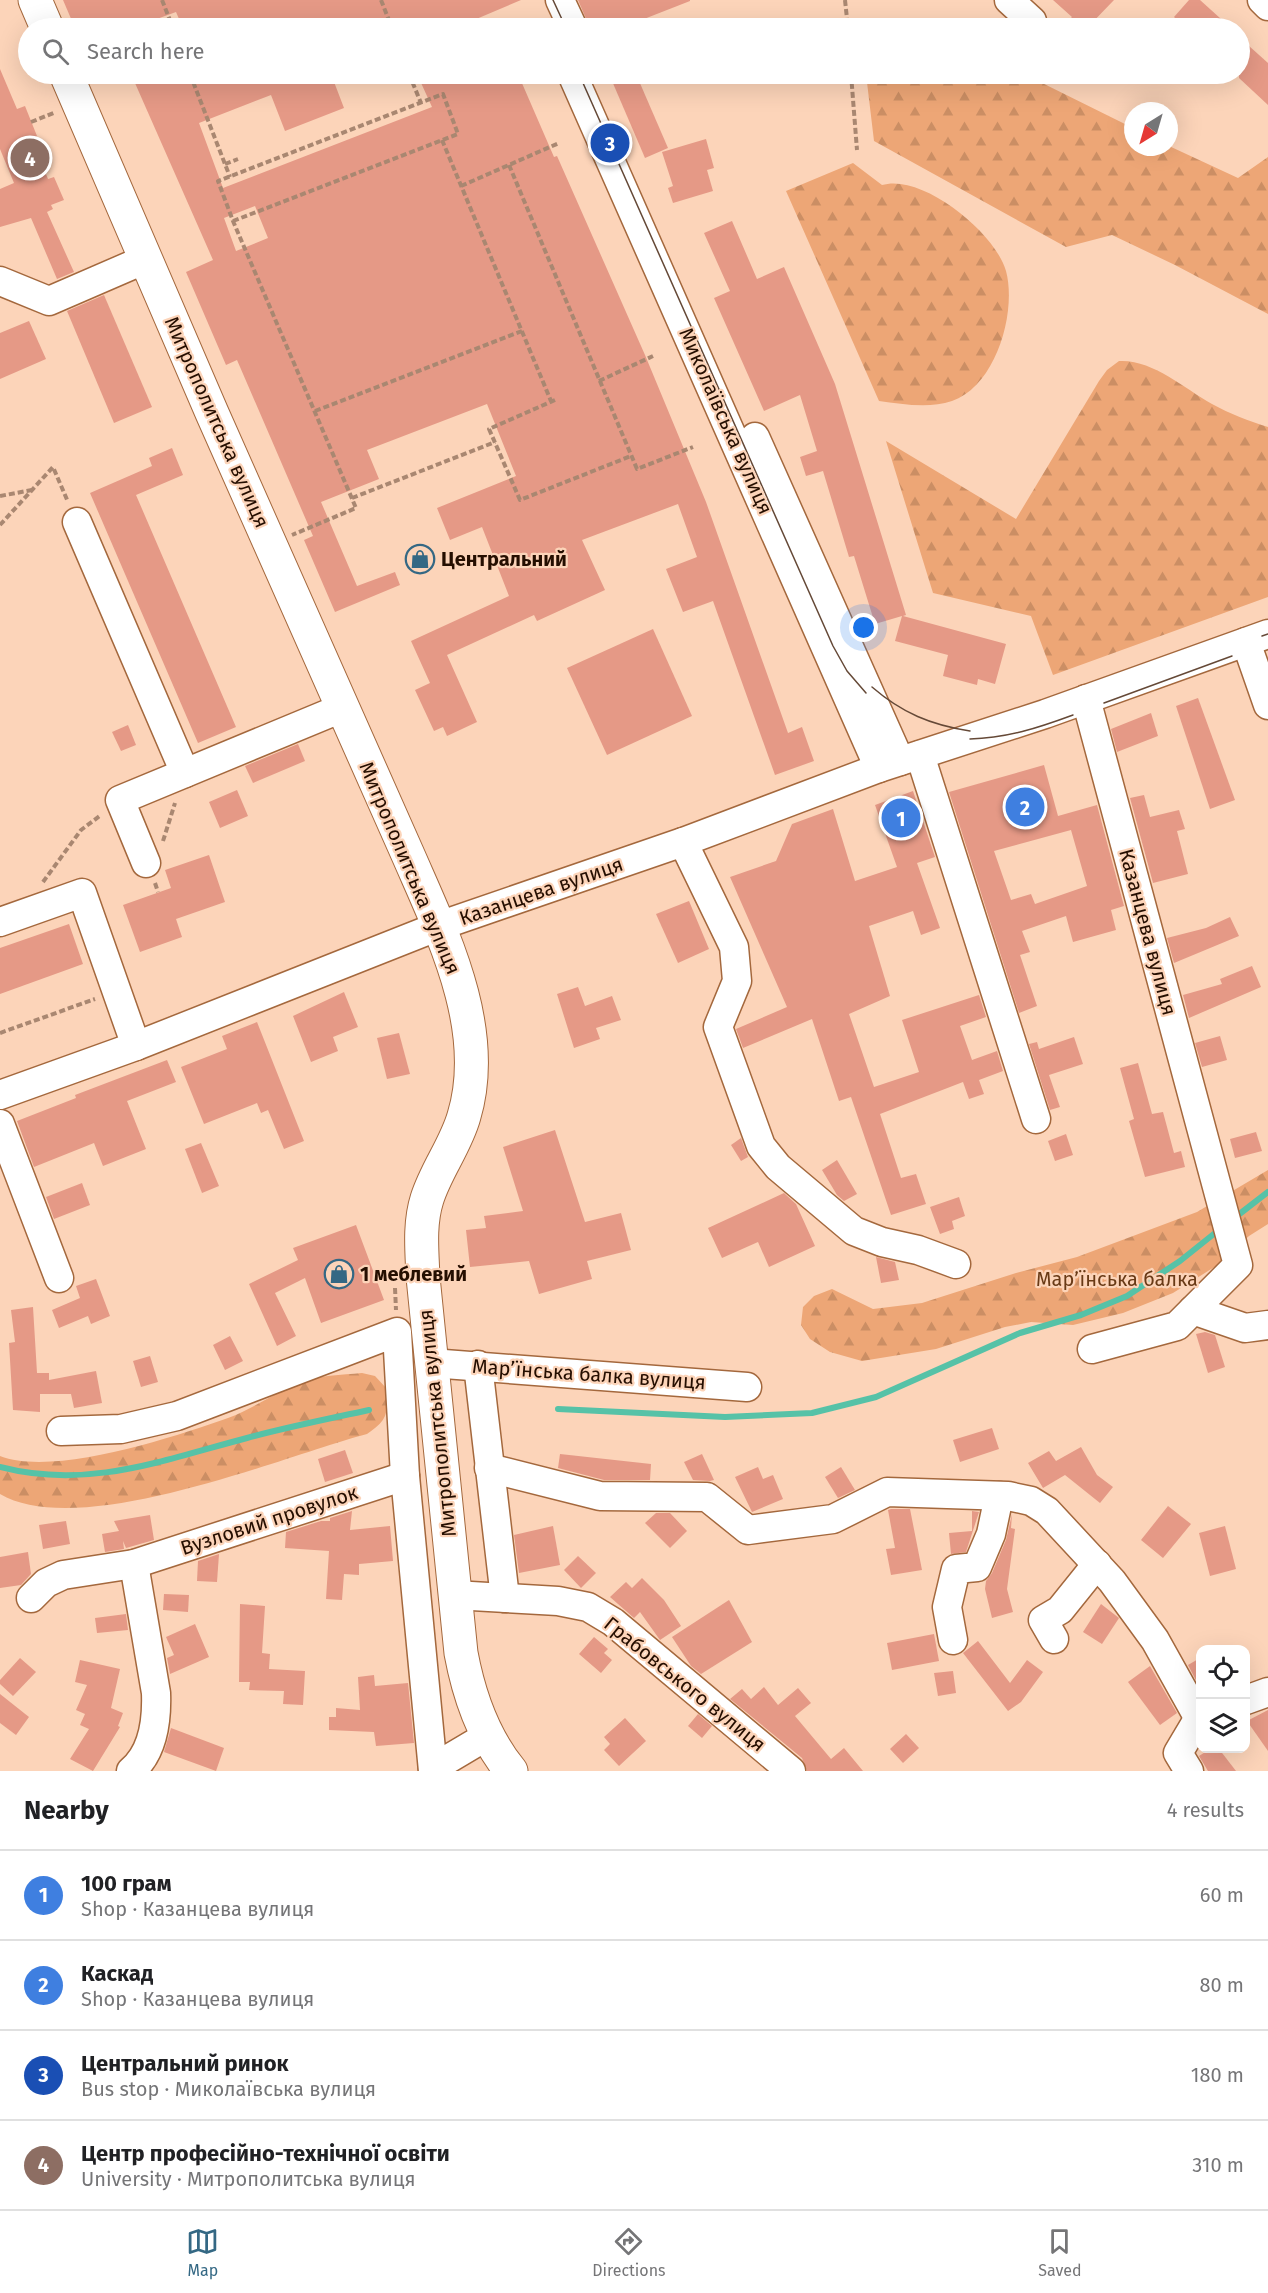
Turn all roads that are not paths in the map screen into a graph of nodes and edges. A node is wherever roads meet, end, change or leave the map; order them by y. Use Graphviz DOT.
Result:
graph roads {
  1 [pos="34,0"];
  2 [pos="1009,0"];
  3 [pos="1262,0"];
  4 [pos="546,1"];
  5 [pos="1268,6"];
  6 [pos="42,18"];
  7 [pos="550,18"];
  8 [pos="563,18"];
  9 [pos="1029,18"];
  10 [pos="70,84"];
  11 [pos="577,84"];
  12 [pos="597,84"];
  13 [pos="146,259"];
  14 [pos="0,281"];
  15 [pos="77,522"];
  16 [pos="1257,638"];
  17 [pos="1086,699"];
  18 [pos="1268,705"];
  19 [pos="342,708"];
  20 [pos="900,761"];
  21 [pos="185,773"];
  22 [pos="683,842"];
  23 [pos="154,854"];
  24 [pos="0,922"];
  25 [pos="439,926"];
  26 [pos="136,1046"];
  27 [pos="0,1095"];
  28 [pos="1036,1119"];
  29 [pos="0,1124"];
  30 [pos="956,1264"];
  31 [pos="59,1278"];
  32 [pos="1193,1310"];
  33 [pos="1268,1325"];
  34 [pos="1092,1349"];
  35 [pos="431,1363"];
  36 [pos="478,1365"];
  37 [pos="747,1387"];
  38 [pos="61,1431"];
  39 [pos="489,1467"];
  40 [pos="405,1476"];
  41 [pos="999,1496"];
  42 [pos="134,1564"];
  43 [pos="1097,1564"];
  44 [pos="454,1595"];
  45 [pos="31,1598"];
  46 [pos="505,1598"];
  47 [pos="1054,1639"];
  48 [pos="953,1640"];
  49 [pos="1268,1692"];
  50 [pos="1248,1699"];
  51 [pos="1196,1711"];
  52 [pos="1196,1721"];
  53 [pos="487,1736"];
  54 [pos="433,1770"];
  55 [pos="131,1771"];
  56 [pos="511,1771"];
  57 [pos="791,1771"];
  58 [pos="1190,1771"];
  1 -- 6 [label="main road"];
  2 -- 9 [label="street"];
  3 -- 5 [label="street"];
  4 -- 7 [label="street"];
  4 -- 8 [label="street"];
  10 -- 13 [label="main road, Митрополитська вулиця"];
  11 -- 20 [label="street, Миколаївська вулиця"];
  12 -- 20 [label="street, Миколаївська вулиця"];
  13 -- 14 [label="street"];
  13 -- 19 [label="main road, Митрополитська вулиця"];
  15 -- 21 [label="street"];
  16 -- 17 [label="street, Казанцева вулиця"];
  16 -- 18 [label="street"];
  17 -- 20 [label="street, Казанцева вулиця"];
  17 -- 32 [label="street, Казанцева вулиця"];
  19 -- 21 [label="street"];
  19 -- 25 [label="main road, Митрополитська вулиця"];
  20 -- 22 [label="street, Казанцева вулиця"];
  20 -- 28 [label="street"];
  21 -- 23 [label="street"];
  22 -- 25 [label="street, Казанцева вулиця"];
  22 -- 30 [label="street"];
  24 -- 26 [label="street"];
  25 -- 26 [label="street, Казанцева вулиця"];
  25 -- 35 [label="main road, Митрополитська вулиця"];
  26 -- 27 [label="street, Казанцева вулиця"];
  29 -- 31 [label="street"];
  32 -- 33 [label="street"];
  32 -- 34 [label="street"];
  35 -- 36 [label="street, Мар’їнська балка вулиця"];
  35 -- 44 [label="main road, Митрополитська вулиця"];
  36 -- 37 [label="street, Мар’їнська балка вулиця"];
  36 -- 39 [label="street"];
  38 -- 40 [label="street"];
  39 -- 41 [label="street"];
  39 -- 46 [label="street"];
  40 -- 42 [label="street, Вузловий провулок"];
  40 -- 54 [label="street"];
  41 -- 43 [label="street"];
  41 -- 48 [label="street"];
  42 -- 45 [label="street, Вузловий провулок"];
  42 -- 55 [label="street"];
  43 -- 47 [label="street"];
  43 -- 51 [label="street"];
  44 -- 46 [label="street, Грабовського вулиця"];
  44 -- 53 [label="main road, Митрополитська вулиця"];
  46 -- 57 [label="street, Грабовського вулиця"];
  49 -- 50 [label="street"];
  52 -- 58 [label="street"];
  53 -- 54 [label="street"];
  53 -- 56 [label="main road, Митрополитська вулиця"];
}
